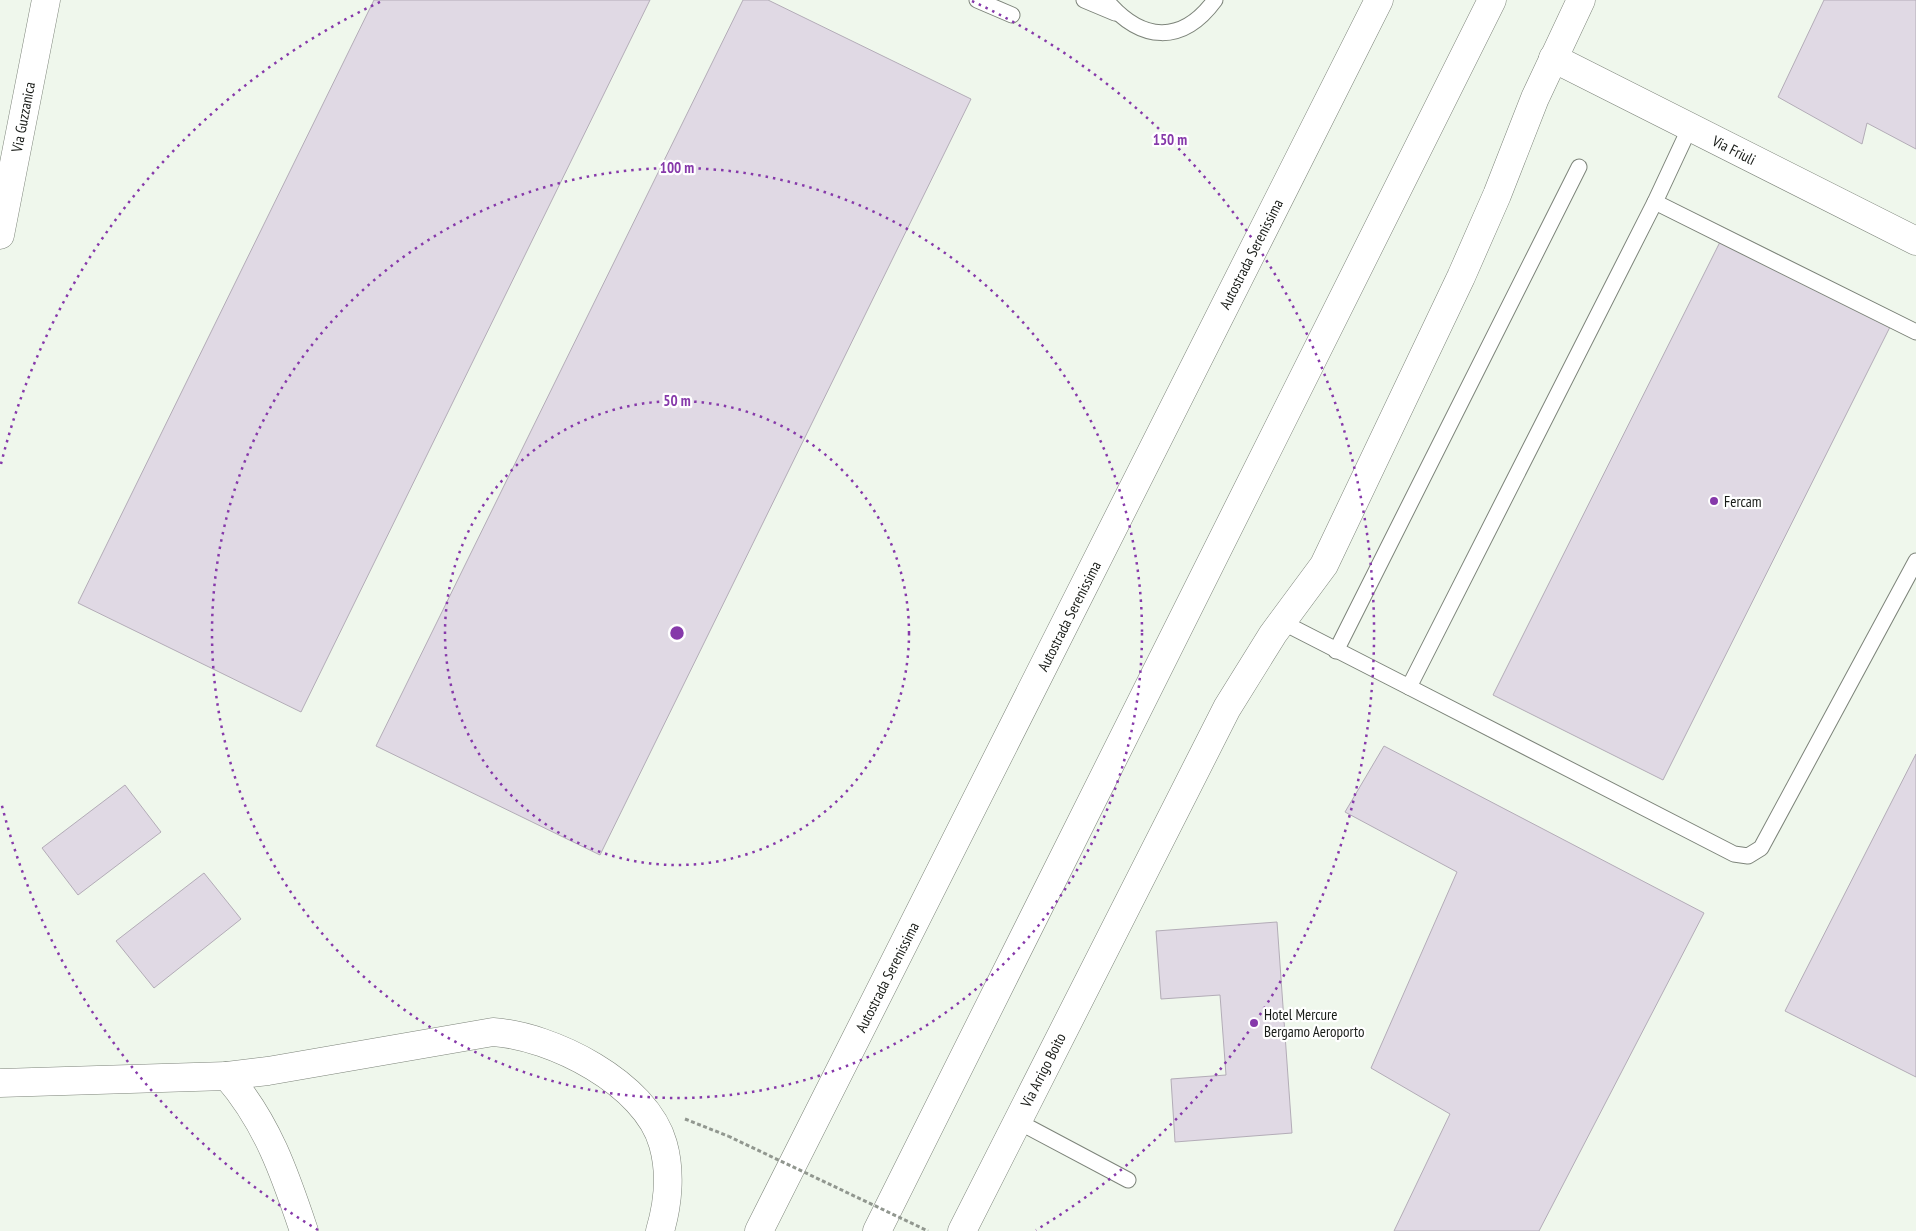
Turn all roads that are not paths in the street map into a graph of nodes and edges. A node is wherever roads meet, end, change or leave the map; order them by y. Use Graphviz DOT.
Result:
graph roads {
  1 [pos="46,0"];
  2 [pos="977,0"];
  3 [pos="1084,0"];
  4 [pos="1106,0"];
  5 [pos="1216,0"];
  6 [pos="1379,0"];
  7 [pos="1492,0"];
  8 [pos="1581,0"];
  9 [pos="1012,15"];
  10 [pos="1119,15"];
  11 [pos="1553,58"];
  12 [pos="1690,127"];
  13 [pos="1579,167"];
  14 [pos="1655,202"];
  15 [pos="0,235"];
  16 [pos="1916,241"];
  17 [pos="1916,332"];
  18 [pos="1916,561"];
  19 [pos="1282,622"];
  20 [pos="1336,650"];
  21 [pos="1409,687"];
  22 [pos="227,1076"];
  23 [pos="0,1083"];
  24 [pos="1017,1121"];
  25 [pos="1128,1180"];
  26 [pos="304,1231"];
  27 [pos="660,1231"];
  28 [pos="759,1231"];
  29 [pos="877,1231"];
  30 [pos="962,1231"];
  1 -- 15 [label="main road, Via Guzzanica"];
  2 -- 9 [label="lane"];
  3 -- 10 [label="lane"];
  4 -- 10 [label="lane"];
  5 -- 10 [label="lane"];
  6 -- 28 [label="main road, Autostrada Serenissima"];
  7 -- 29 [label="main road"];
  8 -- 11 [label="main road, Via Arrigo Boito"];
  11 -- 12 [label="main road, Via Friuli"];
  11 -- 19 [label="main road, Via Arrigo Boito"];
  12 -- 14 [label="lane"];
  12 -- 16 [label="main road, Via Friuli"];
  13 -- 20 [label="lane"];
  14 -- 17 [label="lane"];
  14 -- 21 [label="lane"];
  18 -- 21 [label="lane"];
  19 -- 20 [label="lane"];
  19 -- 24 [label="main road, Via Arrigo Boito"];
  20 -- 21 [label="lane"];
  22 -- 23 [label="main road"];
  22 -- 26 [label="main road"];
  22 -- 27 [label="main road"];
  24 -- 25 [label="lane"];
  24 -- 30 [label="main road, Via Arrigo Boito"];
}
